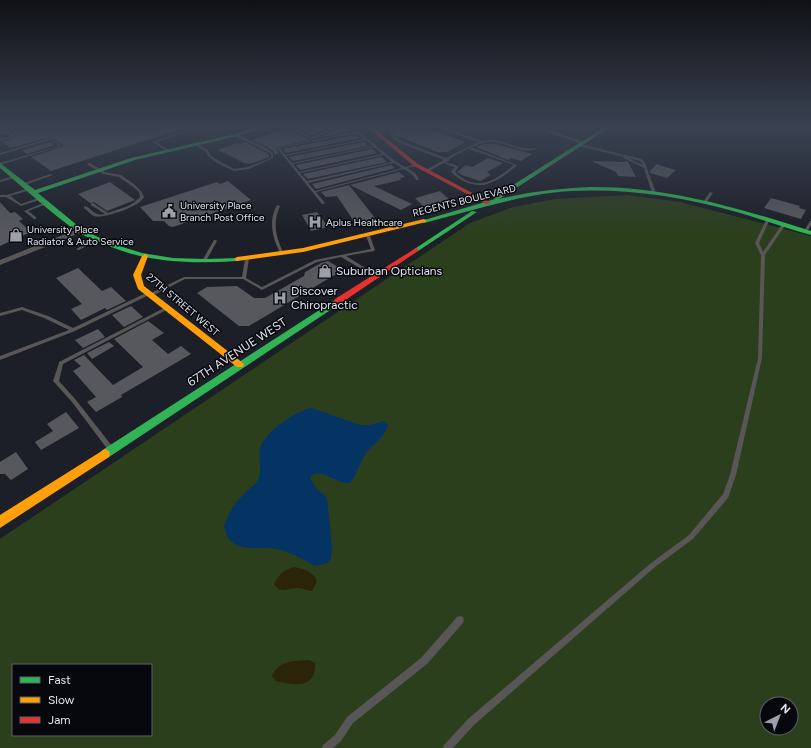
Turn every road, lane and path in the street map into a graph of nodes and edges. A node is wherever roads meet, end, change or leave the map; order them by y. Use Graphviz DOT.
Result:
graph roads {
  1 [pos="21,161"];
  2 [pos="127,161"];
  3 [pos="217,161"];
  4 [pos="265,161"];
  5 [pos="288,161"];
  6 [pos="305,161"];
  7 [pos="353,161"];
  8 [pos="411,161"];
  9 [pos="507,161"];
  10 [pos="555,161"];
  11 [pos="631,161"];
  12 [pos="394,162"];
  13 [pos="443,162"];
  14 [pos="90,164"];
  15 [pos="291,164"];
  16 [pos="416,165"];
  17 [pos="2,168"];
  18 [pos="403,168"];
  19 [pos="99,170"];
  20 [pos="427,170"];
  21 [pos="298,173"];
  22 [pos="50,175"];
  23 [pos="14,177"];
  24 [pos="529,177"];
  25 [pos="417,179"];
  26 [pos="0,181"];
  27 [pos="306,182"];
  28 [pos="314,192"];
  29 [pos="558,192"];
  30 [pos="35,193"];
  31 [pos="654,193"];
  32 [pos="711,193"];
  33 [pos="0,196"];
  34 [pos="7,196"];
  35 [pos="705,202"];
  36 [pos="323,203"];
  37 [pos="488,203"];
  38 [pos="92,204"];
  39 [pos="278,206"];
  40 [pos="85,207"];
  41 [pos="108,214"];
  42 [pos="35,218"];
  43 [pos="768,219"];
  44 [pos="811,222"];
  45 [pos="784,224"];
  46 [pos="81,231"];
  47 [pos="808,232"];
  48 [pos="368,236"];
  49 [pos="96,240"];
  50 [pos="215,241"];
  51 [pos="78,249"];
  52 [pos="282,254"];
  53 [pos="763,255"];
  54 [pos="145,256"];
  55 [pos="342,256"];
  56 [pos="247,259"];
  57 [pos="204,261"];
  58 [pos="0,263"];
  59 [pos="376,276"];
  60 [pos="244,278"];
  61 [pos="150,294"];
  62 [pos="168,308"];
  63 [pos="0,315"];
  64 [pos="73,330"];
  65 [pos="0,358"];
  66 [pos="240,365"];
  67 [pos="111,449"];
  68 [pos="0,522"];
  69 [pos="460,620"];
  70 [pos="326,748"];
  71 [pos="447,748"];
  1 -- 17 [label="lane"];
  2 -- 19 [label="main road"];
  3 -- 4 [label="lane"];
  5 -- 15 [label="lane"];
  6 -- 15 [label="lane"];
  7 -- 21 [label="lane"];
  8 -- 16 [label="main road"];
  9 -- 13 [label="lane"];
  10 -- 24 [label="main road, 67TH AVENUE WEST"];
  11 -- 31 [label="lane"];
  12 -- 18 [label="lane"];
  12 -- 27 [label="lane"];
  13 -- 20 [label="lane"];
  14 -- 19 [label="lane"];
  15 -- 21 [label="lane"];
  16 -- 18 [label="lane"];
  16 -- 20 [label="main road"];
  17 -- 23 [label="main road, 27TH STREET WEST"];
  18 -- 25 [label="lane"];
  18 -- 28 [label="lane"];
  19 -- 30 [label="main road"];
  19 -- 41 [label="lane"];
  20 -- 37 [label="main road"];
  21 -- 27 [label="lane"];
  22 -- 30 [label="lane"];
  23 -- 26 [label="lane"];
  23 -- 30 [label="main road, 27TH STREET WEST"];
  24 -- 29 [label="main road"];
  24 -- 37 [label="main road, 67TH AVENUE WEST"];
  27 -- 28 [label="lane"];
  28 -- 36 [label="lane"];
  29 -- 31 [label="main road, REGENTS BOULEVARD"];
  29 -- 37 [label="main road, REGENTS BOULEVARD"];
  30 -- 34 [label="lane"];
  30 -- 34 [label="lane"];
  30 -- 42 [label="lane"];
  30 -- 46 [label="main road, 27TH STREET WEST"];
  31 -- 35 [label="main road, REGENTS BOULEVARD"];
  32 -- 35 [label="lane"];
  33 -- 34 [label="lane"];
  35 -- 43 [label="main road, REGENTS BOULEVARD"];
  37 -- 48 [label="main road, REGENTS BOULEVARD"];
  37 -- 59 [label="main road, 67TH AVENUE WEST"];
  38 -- 41 [label="lane"];
  39 -- 52 [label="lane"];
  40 -- 41 [label="lane"];
  43 -- 45 [label="main road, REGENTS BOULEVARD"];
  43 -- 53 [label="lane"];
  44 -- 47 [label="lane"];
  45 -- 47 [label="main road, REGENTS BOULEVARD"];
  45 -- 53 [label="lane"];
  46 -- 49 [label="main road, 27TH STREET WEST"];
  46 -- 58 [label="street"];
  48 -- 52 [label="main road, REGENTS BOULEVARD"];
  48 -- 55 [label="lane"];
  49 -- 51 [label="lane"];
  49 -- 54 [label="main road, 27TH STREET WEST"];
  50 -- 57 [label="lane"];
  52 -- 56 [label="main road, REGENTS BOULEVARD"];
  53 -- 71 [label="lane"];
  54 -- 57 [label="main road, REGENTS BOULEVARD"];
  54 -- 61 [label="main road, 27TH STREET WEST"];
  55 -- 59 [label="lane"];
  55 -- 60 [label="lane"];
  56 -- 57 [label="main road, REGENTS BOULEVARD"];
  56 -- 60 [label="lane"];
  59 -- 66 [label="main road, 67TH AVENUE WEST"];
  60 -- 61 [label="lane"];
  61 -- 62 [label="main road, 27TH STREET WEST"];
  61 -- 64 [label="lane"];
  62 -- 66 [label="main road, 27TH STREET WEST"];
  62 -- 67 [label="lane"];
  63 -- 64 [label="lane"];
  64 -- 65 [label="lane"];
  66 -- 67 [label="main road, 67TH AVENUE WEST"];
  67 -- 68 [label="main road, 67TH AVENUE WEST"];
  69 -- 70 [label="lane"];
}
